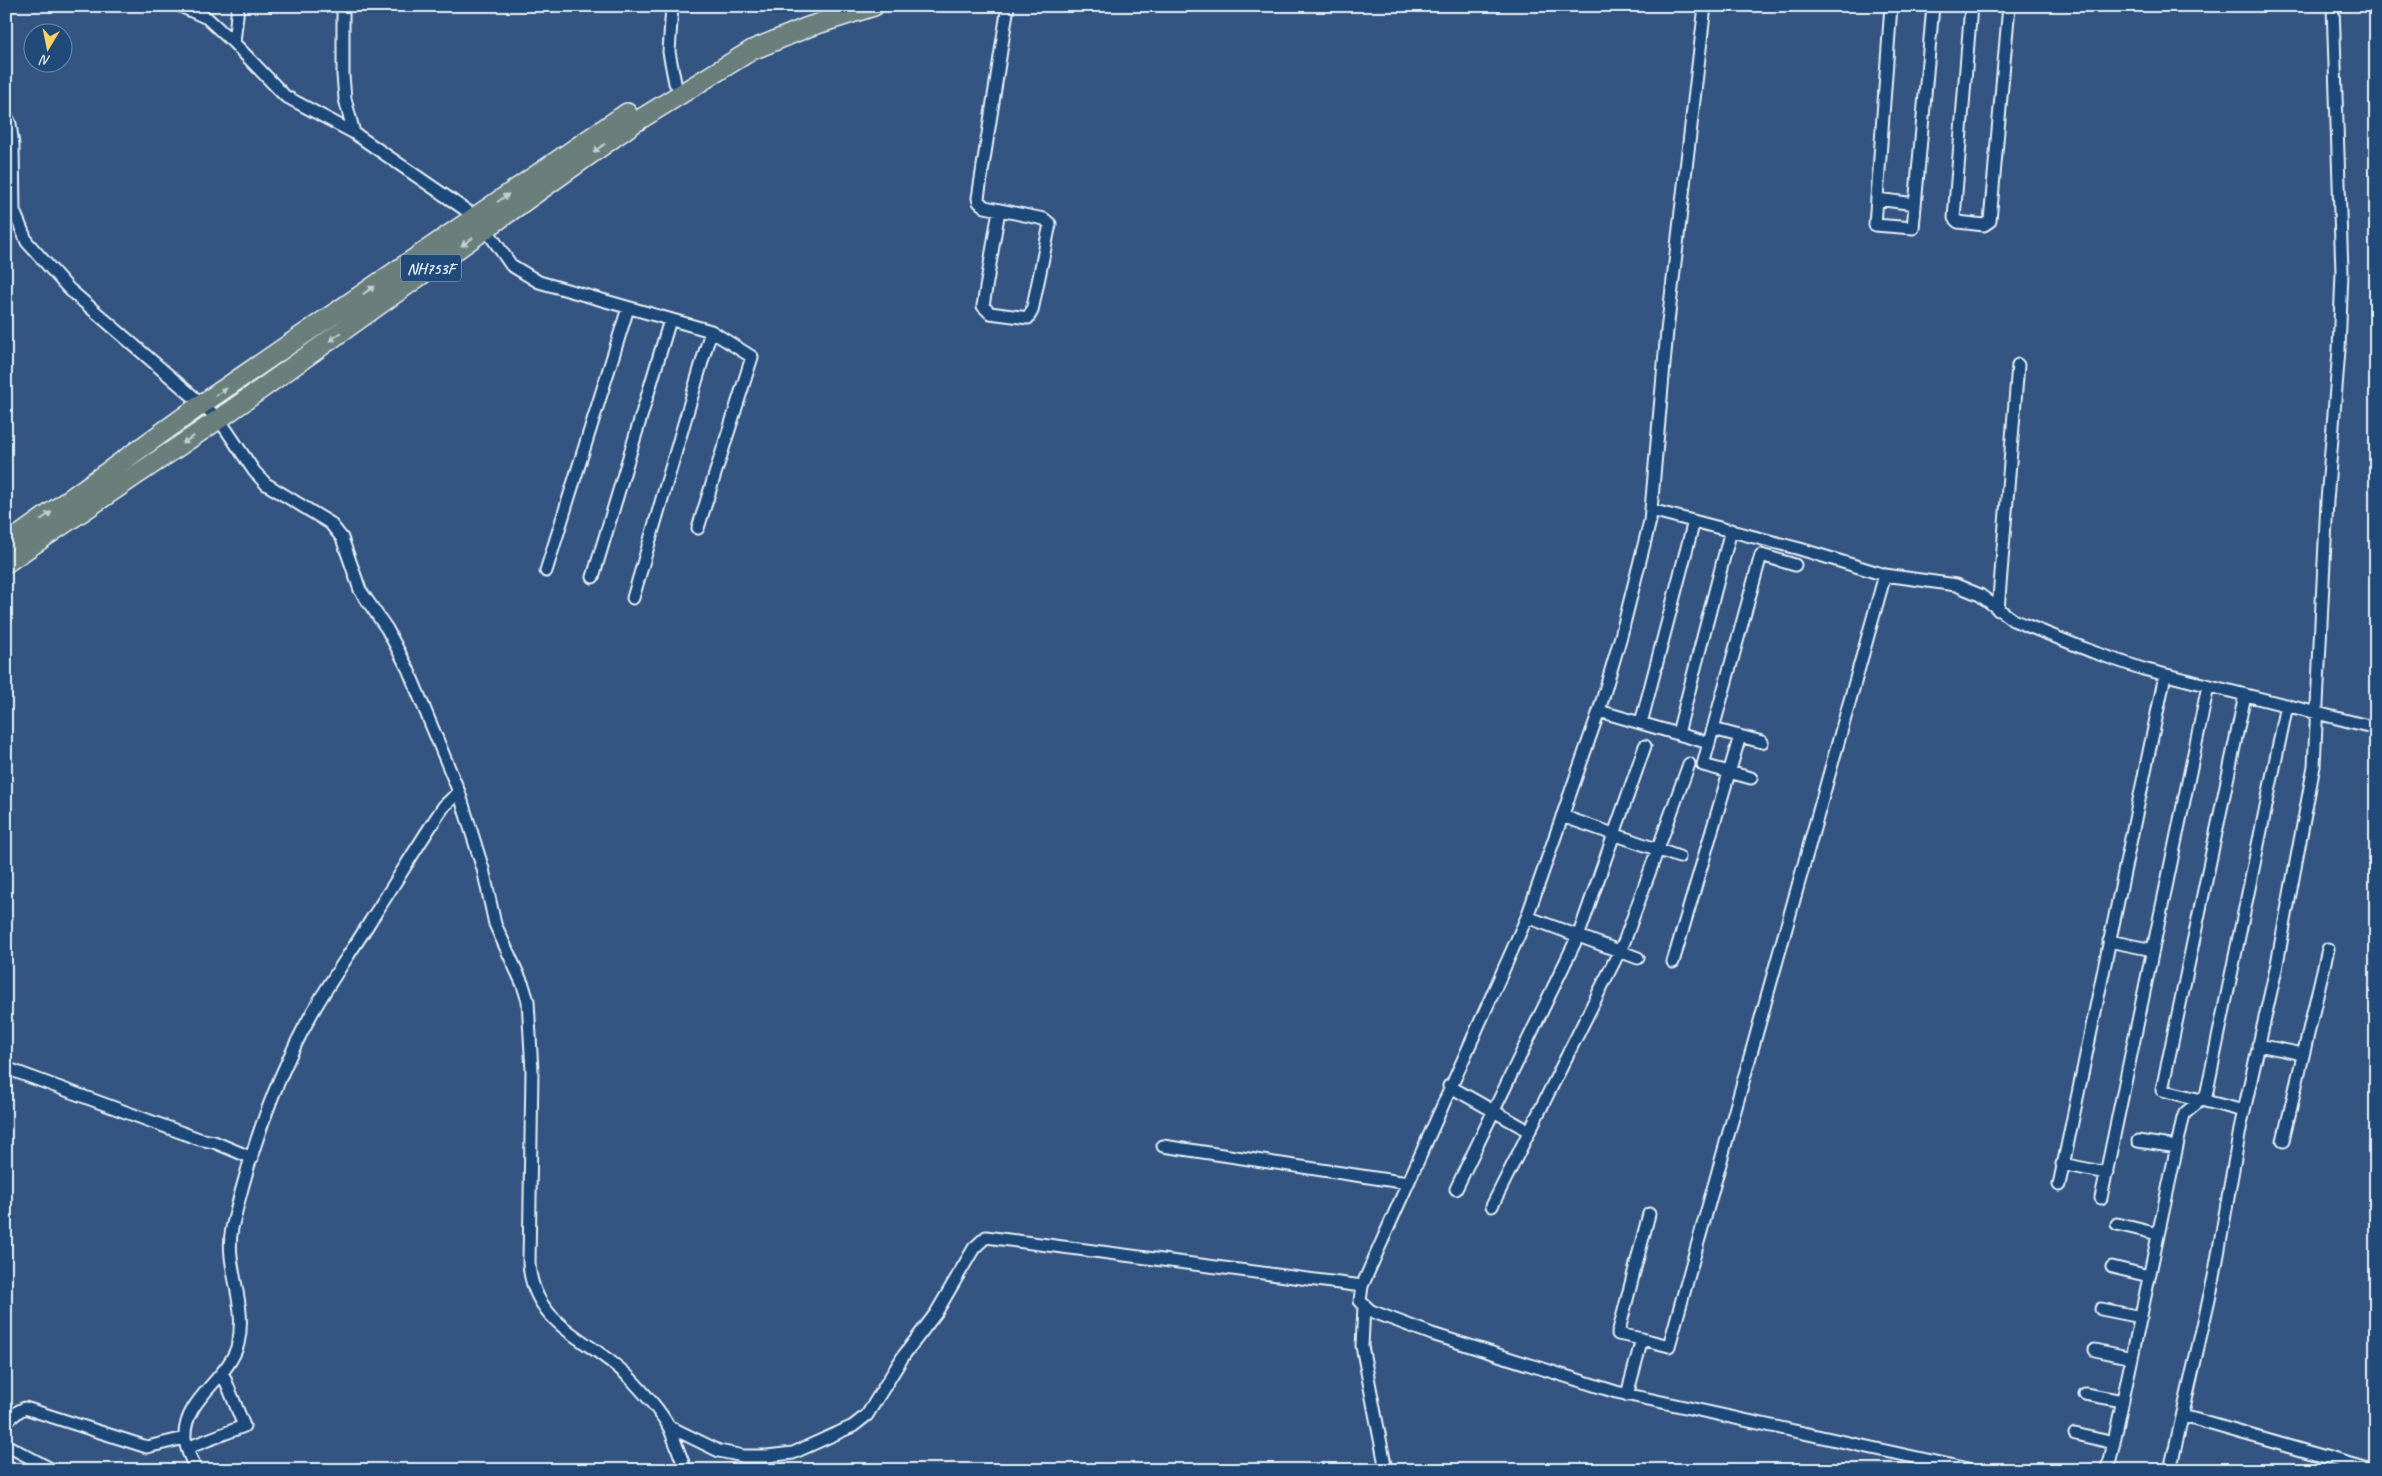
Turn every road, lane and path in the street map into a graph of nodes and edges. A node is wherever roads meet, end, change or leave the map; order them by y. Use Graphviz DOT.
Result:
graph roads {
  1 [pos="180,6"];
  2 [pos="238,6"];
  3 [pos="343,6"];
  4 [pos="672,6"];
  5 [pos="831,6"];
  6 [pos="874,6"];
  7 [pos="1008,6"];
  8 [pos="1705,6"];
  9 [pos="1891,6"];
  10 [pos="1933,6"];
  11 [pos="1971,6"];
  12 [pos="2008,6"];
  13 [pos="2333,6"];
  14 [pos="234,43"];
  15 [pos="675,83"];
  16 [pos="6,114"];
  17 [pos="354,133"];
  18 [pos="1877,199"];
  19 [pos="1915,204"];
  20 [pos="999,210"];
  21 [pos="481,223"];
  22 [pos="628,308"];
  23 [pos="670,320"];
  24 [pos="711,331"];
  25 [pos="2018,365"];
  26 [pos="202,404"];
  27 [pos="219,419"];
  28 [pos="1651,510"];
  29 [pos="1694,521"];
  30 [pos="698,528"];
  31 [pos="1731,530"];
  32 [pos="6,545"];
  33 [pos="6,563"];
  34 [pos="1795,565"];
  35 [pos="546,571"];
  36 [pos="1885,576"];
  37 [pos="593,577"];
  38 [pos="633,598"];
  39 [pos="1998,610"];
  40 [pos="2165,675"];
  41 [pos="2208,686"];
  42 [pos="2245,695"];
  43 [pos="2287,705"];
  44 [pos="1599,711"];
  45 [pos="2317,713"];
  46 [pos="1641,723"];
  47 [pos="2376,728"];
  48 [pos="1713,729"];
  49 [pos="1678,733"];
  50 [pos="1740,736"];
  51 [pos="1762,742"];
  52 [pos="1709,743"];
  53 [pos="1645,746"];
  54 [pos="1689,764"];
  55 [pos="1729,772"];
  56 [pos="1751,778"];
  57 [pos="459,792"];
  58 [pos="1562,816"];
  59 [pos="1615,835"];
  60 [pos="1658,850"];
  61 [pos="1679,857"];
  62 [pos="1527,917"];
  63 [pos="1578,936"];
  64 [pos="2109,941"];
  65 [pos="2328,949"];
  66 [pos="2153,950"];
  67 [pos="1619,951"];
  68 [pos="1638,958"];
  69 [pos="1673,962"];
  70 [pos="2258,1045"];
  71 [pos="2303,1054"];
  72 [pos="6,1068"];
  73 [pos="1449,1086"];
  74 [pos="2203,1100"];
  75 [pos="1494,1111"];
  76 [pos="2244,1112"];
  77 [pos="1530,1131"];
  78 [pos="2138,1141"];
  79 [pos="2283,1141"];
  80 [pos="1163,1146"];
  81 [pos="2177,1147"];
  82 [pos="252,1158"];
  83 [pos="2062,1164"];
  84 [pos="2107,1173"];
  85 [pos="1408,1183"];
  86 [pos="2059,1185"];
  87 [pos="1456,1188"];
  88 [pos="2102,1198"];
  89 [pos="1492,1206"];
  90 [pos="1649,1214"];
  91 [pos="2117,1224"];
  92 [pos="2158,1234"];
  93 [pos="2112,1267"];
  94 [pos="2149,1276"];
  95 [pos="1362,1286"];
  96 [pos="1364,1306"];
  97 [pos="2101,1309"];
  98 [pos="2140,1317"];
  99 [pos="1642,1339"];
  100 [pos="2094,1350"];
  101 [pos="2132,1358"];
  102 [pos="223,1374"];
  103 [pos="2084,1394"];
  104 [pos="1627,1395"];
  105 [pos="2123,1401"];
  106 [pos="2183,1416"];
  107 [pos="6,1422"];
  108 [pos="668,1426"];
  109 [pos="2075,1434"];
  110 [pos="186,1443"];
  111 [pos="2114,1443"];
  112 [pos="6,1445"];
  113 [pos="193,1468"];
  114 [pos="53,1470"];
  115 [pos="686,1470"];
  116 [pos="1386,1470"];
  117 [pos="1973,1470"];
  118 [pos="2108,1470"];
  119 [pos="2170,1470"];
  120 [pos="2371,1470"];
  1 -- 14 [label="street"];
  2 -- 14 [label="street"];
  3 -- 17 [label="street"];
  4 -- 15 [label="street"];
  5 -- 15 [label="highway, NH753F"];
  6 -- 21 [label="highway, NH753F, one-way"];
  7 -- 20 [label="street"];
  8 -- 28 [label="street"];
  9 -- 18 [label="street"];
  10 -- 19 [label="street"];
  11 -- 12 [label="street"];
  13 -- 45 [label="street"];
  14 -- 17 [label="street"];
  21 -- 15 [label="highway, NH753F, one-way"];
  16 -- 26 [label="street"];
  17 -- 21 [label="street"];
  18 -- 19 [label="street"];
  18 -- 19 [label="street"];
  20 -- 20 [label="street"];
  21 -- 22 [label="street"];
  26 -- 21 [label="highway, NH753F, one-way"];
  21 -- 27 [label="highway, NH753F, one-way"];
  22 -- 23 [label="street"];
  22 -- 35 [label="street"];
  23 -- 24 [label="street"];
  23 -- 37 [label="street"];
  24 -- 30 [label="street"];
  24 -- 38 [label="street"];
  25 -- 39 [label="street"];
  26 -- 27 [label="street"];
  32 -- 26 [label="highway, NH753F, one-way"];
  27 -- 33 [label="highway, NH753F, one-way"];
  27 -- 57 [label="street"];
  28 -- 29 [label="street"];
  28 -- 44 [label="street"];
  29 -- 31 [label="street"];
  29 -- 46 [label="street"];
  31 -- 36 [label="street"];
  31 -- 49 [label="street"];
  34 -- 48 [label="street"];
  36 -- 39 [label="street"];
  36 -- 99 [label="street"];
  39 -- 40 [label="street"];
  40 -- 41 [label="street"];
  40 -- 64 [label="street"];
  41 -- 42 [label="street"];
  41 -- 66 [label="street"];
  42 -- 43 [label="street"];
  42 -- 74 [label="street"];
  43 -- 45 [label="street"];
  43 -- 74 [label="street"];
  44 -- 46 [label="street"];
  44 -- 58 [label="street"];
  45 -- 47 [label="street"];
  45 -- 70 [label="street"];
  46 -- 49 [label="street"];
  48 -- 50 [label="street"];
  48 -- 52 [label="street"];
  49 -- 52 [label="street"];
  50 -- 51 [label="street"];
  50 -- 55 [label="street"];
  52 -- 55 [label="street"];
  53 -- 59 [label="street"];
  54 -- 60 [label="street"];
  55 -- 56 [label="street"];
  55 -- 69 [label="street"];
  57 -- 82 [label="street"];
  57 -- 108 [label="street"];
  58 -- 59 [label="street"];
  58 -- 62 [label="street"];
  59 -- 60 [label="street"];
  59 -- 63 [label="street"];
  60 -- 61 [label="street"];
  60 -- 67 [label="street"];
  62 -- 63 [label="street"];
  62 -- 73 [label="street"];
  63 -- 67 [label="street"];
  63 -- 75 [label="street"];
  64 -- 66 [label="street"];
  64 -- 83 [label="street"];
  65 -- 71 [label="street"];
  66 -- 84 [label="street"];
  67 -- 68 [label="street"];
  67 -- 77 [label="street"];
  70 -- 71 [label="street"];
  70 -- 76 [label="street"];
  71 -- 79 [label="street"];
  72 -- 82 [label="street"];
  73 -- 75 [label="street"];
  73 -- 85 [label="street"];
  74 -- 76 [label="street"];
  74 -- 81 [label="street"];
  75 -- 77 [label="street"];
  75 -- 87 [label="street"];
  76 -- 106 [label="street"];
  77 -- 89 [label="street"];
  78 -- 81 [label="street"];
  80 -- 85 [label="street"];
  81 -- 92 [label="street"];
  82 -- 102 [label="street"];
  83 -- 84 [label="street"];
  83 -- 86 [label="street"];
  84 -- 88 [label="street"];
  85 -- 95 [label="street"];
  90 -- 99 [label="street"];
  91 -- 92 [label="street"];
  92 -- 94 [label="street"];
  93 -- 94 [label="street"];
  94 -- 98 [label="street"];
  95 -- 96 [label="street"];
  95 -- 108 [label="street"];
  96 -- 104 [label="street"];
  96 -- 116 [label="street"];
  97 -- 98 [label="street"];
  98 -- 101 [label="street"];
  99 -- 104 [label="street"];
  100 -- 101 [label="street"];
  101 -- 105 [label="street"];
  102 -- 110 [label="street"];
  102 -- 110 [label="street"];
  103 -- 105 [label="street"];
  104 -- 117 [label="street"];
  105 -- 111 [label="street"];
  106 -- 119 [label="street"];
  106 -- 120 [label="street"];
  107 -- 110 [label="street"];
  108 -- 115 [label="street"];
  109 -- 111 [label="street"];
  110 -- 113 [label="street"];
  111 -- 118 [label="street"];
  112 -- 114 [label="street"];
}
